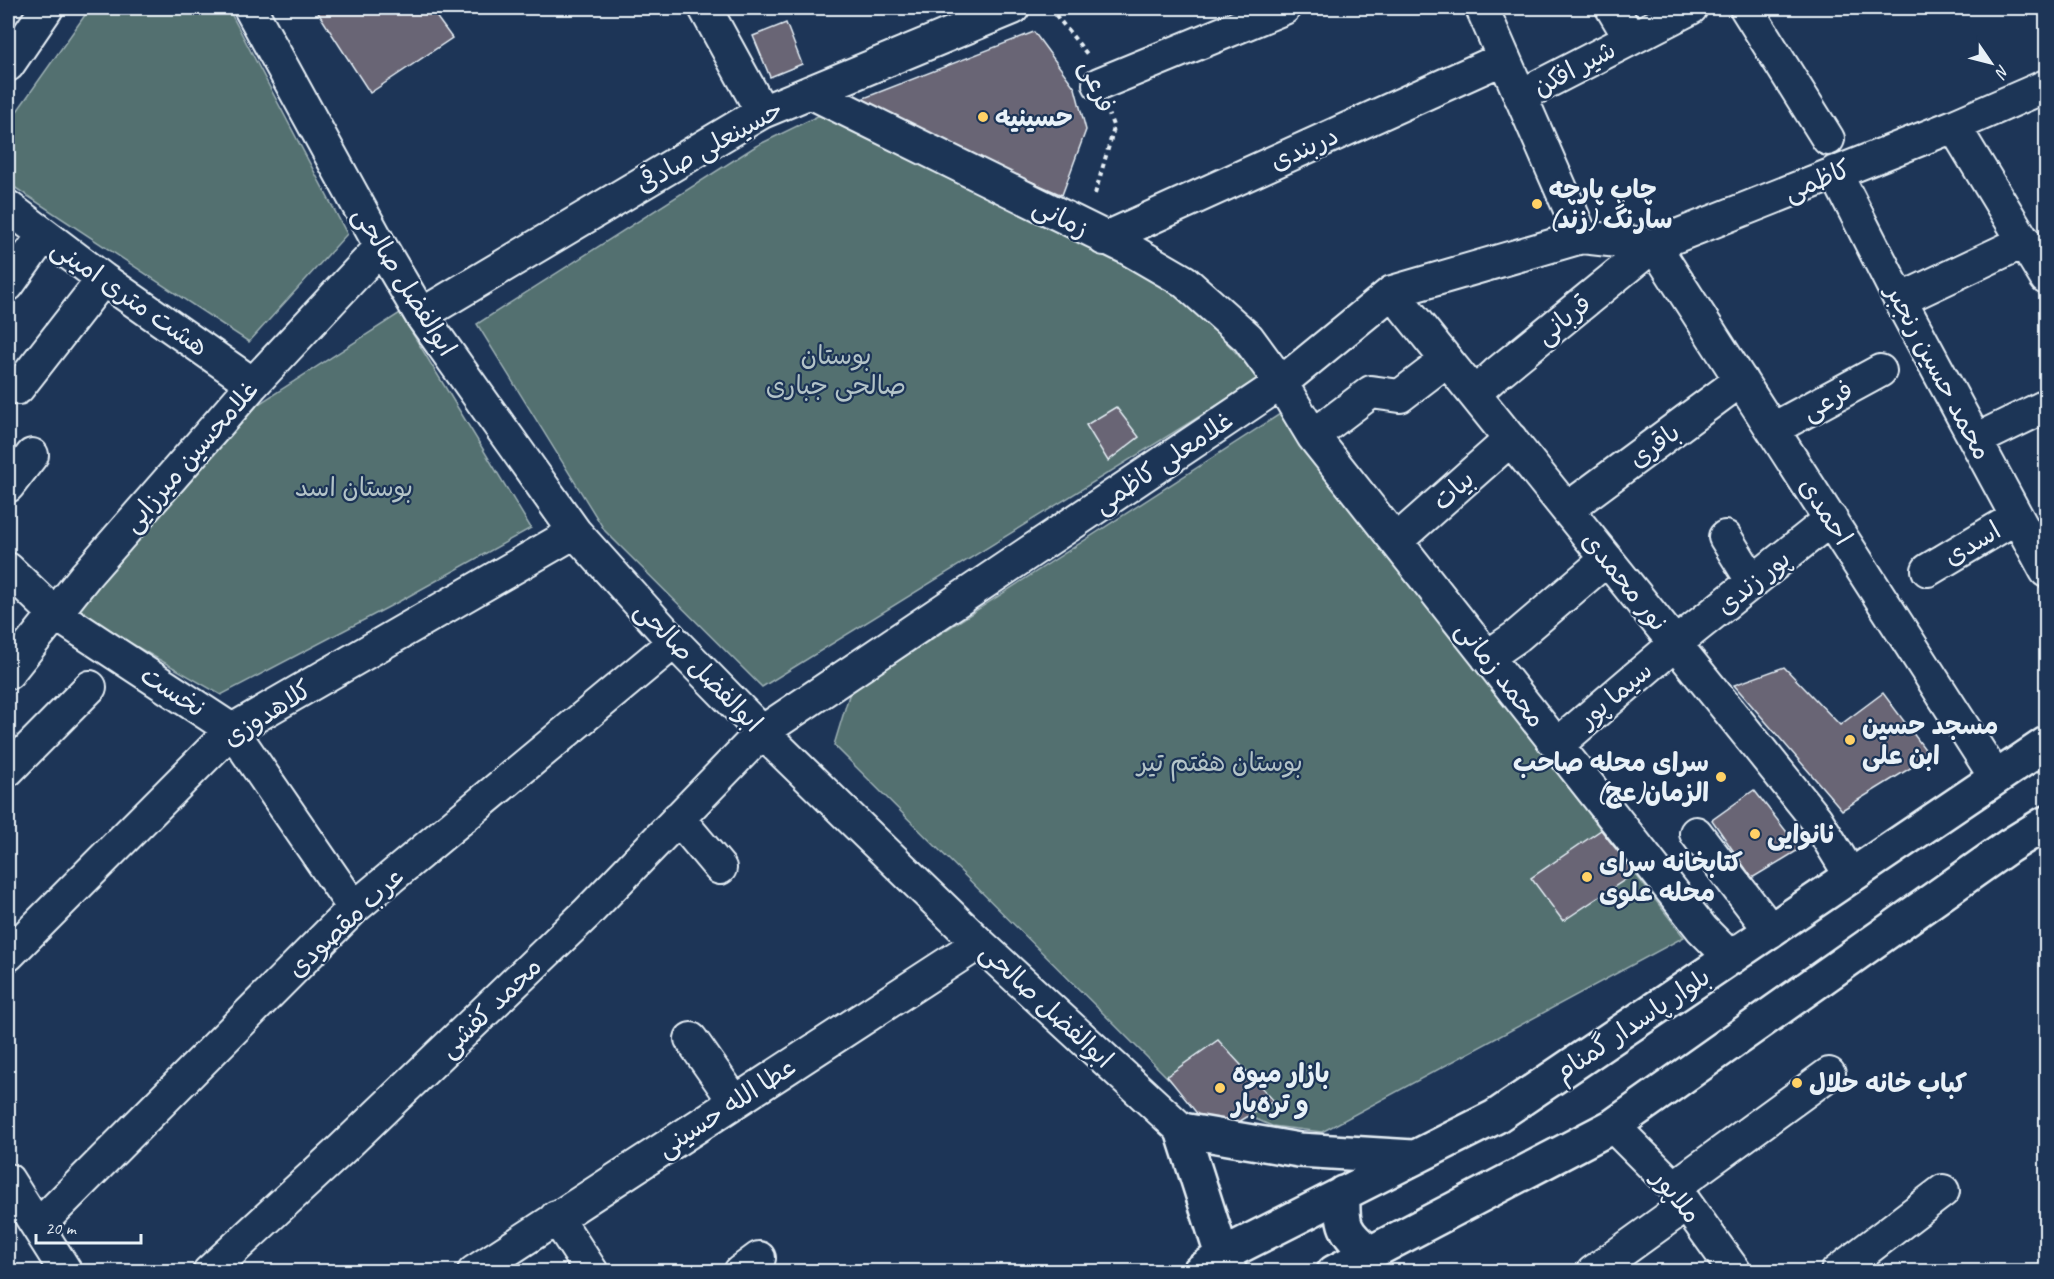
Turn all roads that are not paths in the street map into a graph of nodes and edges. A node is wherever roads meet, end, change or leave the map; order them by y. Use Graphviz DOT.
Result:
graph roads {
  1 [pos="47,8"];
  2 [pos="250,8"];
  3 [pos="705,8"];
  4 [pos="1013,8"];
  5 [pos="1284,8"];
  6 [pos="1482,8"];
  7 [pos="1612,8"];
  8 [pos="1691,8"];
  9 [pos="1746,8"];
  10 [pos="1630,38"];
  11 [pos="1504,58"];
  12 [pos="8,65"];
  13 [pos="1099,84"];
  14 [pos="2046,86"];
  15 [pos="810,92"];
  16 [pos="1520,96"];
  17 [pos="762,112"];
  18 [pos="1954,126"];
  19 [pos="1828,139"];
  20 [pos="1835,172"];
  21 [pos="8,207"];
  22 [pos="43,236"];
  23 [pos="1582,237"];
  24 [pos="1104,239"];
  25 [pos="1654,245"];
  26 [pos="381,247"];
  27 [pos="2038,259"];
  28 [pos="103,279"];
  29 [pos="8,285"];
  30 [pos="1392,292"];
  31 [pos="1899,300"];
  32 [pos="421,315"];
  33 [pos="1446,360"];
  34 [pos="1880,371"];
  35 [pos="1742,380"];
  36 [pos="1281,383"];
  37 [pos="253,384"];
  38 [pos="18,388"];
  39 [pos="1474,394"];
  40 [pos="2046,406"];
  41 [pos="1773,429"];
  42 [pos="1312,436"];
  43 [pos="1511,440"];
  44 [pos="1976,440"];
  45 [pos="32,455"];
  46 [pos="8,486"];
  47 [pos="1567,509"];
  48 [pos="2017,517"];
  49 [pos="1831,519"];
  50 [pos="574,532"];
  51 [pos="1725,537"];
  52 [pos="1396,541"];
  53 [pos="1607,559"];
  54 [pos="8,569"];
  55 [pos="1928,570"];
  56 [pos="2046,571"];
  57 [pos="1753,582"];
  58 [pos="54,613"];
  59 [pos="675,642"];
  60 [pos="1675,644"];
  61 [pos="1488,657"];
  62 [pos="8,673"];
  63 [pos="90,687"];
  64 [pos="232,730"];
  65 [pos="762,732"];
  66 [pos="2046,744"];
  67 [pos="1557,745"];
  68 [pos="8,770"];
  69 [pos="1996,778"];
  70 [pos="678,818"];
  71 [pos="2046,823"];
  72 [pos="1696,833"];
  73 [pos="720,868"];
  74 [pos="1851,876"];
  75 [pos="354,908"];
  76 [pos="1771,931"];
  77 [pos="979,943"];
  78 [pos="8,956"];
  79 [pos="1731,958"];
  80 [pos="691,1040"];
  81 [pos="1829,1074"];
  82 [pos="735,1102"];
  83 [pos="1614,1126"];
  84 [pos="1182,1130"];
  85 [pos="1414,1157"];
  86 [pos="8,1180"];
  87 [pos="1943,1191"];
  88 [pos="1343,1193"];
  89 [pos="1680,1196"];
  90 [pos="556,1217"];
  91 [pos="38,1226"];
  92 [pos="1369,1252"];
  93 [pos="1217,1266"];
  94 [pos="66,1272"];
  95 [pos="209,1272"];
  96 [pos="474,1272"];
  97 [pos="591,1272"];
  98 [pos="1334,1272"];
  99 [pos="1593,1272"];
  100 [pos="1735,1272"];
  101 [pos="1837,1272"];
  1 -- 12 [label="street"];
  2 -- 26 [label="street, ابوالفضل صالحی"];
  3 -- 17 [label="street"];
  4 -- 15 [label="street, حسینعلی صادقی"];
  5 -- 13 [label="street"];
  6 -- 11 [label="street"];
  7 -- 10 [label="street"];
  8 -- 10 [label="street, شیر افکن"];
  9 -- 19 [label="street"];
  10 -- 16 [label="street, شیر افکن"];
  11 -- 16 [label="street"];
  11 -- 24 [label="street, دربندی"];
  14 -- 18 [label="street, کاظمی"];
  15 -- 17 [label="street, حسینعلی صادقی"];
  15 -- 24 [label="street, زمانی"];
  16 -- 23 [label="street"];
  17 -- 32 [label="street, حسینعلی صادقی"];
  18 -- 20 [label="street, کاظمی"];
  18 -- 27 [label="street"];
  20 -- 25 [label="street, کاظمی"];
  20 -- 31 [label="street, محمد حسین رنجبر"];
  21 -- 22 [label="street, هشت متری امینی"];
  22 -- 28 [label="street, هشت متری امینی"];
  22 -- 29 [label="street"];
  23 -- 25 [label="street, کاظمی"];
  23 -- 30 [label="street, غلامعلی کاظمی"];
  24 -- 36 [label="street, زمانی"];
  25 -- 35 [label="street, احمدی"];
  25 -- 39 [label="street, قربانی"];
  26 -- 32 [label="street, ابوالفضل صالحی"];
  26 -- 37 [label="street, غلامحسین میرزایی"];
  27 -- 31 [label="street"];
  28 -- 37 [label="street, هشت متری امینی"];
  28 -- 38 [label="street"];
  30 -- 33 [label="street, نور محمدی"];
  30 -- 36 [label="street, غلامعلی کاظمی"];
  31 -- 44 [label="street, محمد حسین رنجبر"];
  32 -- 50 [label="street, ابوالفضل صالحی"];
  33 -- 39 [label="street, نور محمدی"];
  33 -- 42 [label="street"];
  34 -- 41 [label="street, فرعی"];
  35 -- 41 [label="street, احمدی"];
  35 -- 47 [label="street, باقری"];
  36 -- 42 [label="street, محمد زمانی"];
  36 -- 65 [label="street, غلامعلی کاظمی"];
  37 -- 58 [label="street, غلامحسین میرزایی"];
  39 -- 43 [label="street, نور محمدی"];
  40 -- 44 [label="street"];
  41 -- 49 [label="street, احمدی"];
  42 -- 52 [label="street, محمد زمانی"];
  43 -- 47 [label="street, نور محمدی"];
  43 -- 52 [label="street, بیات"];
  44 -- 48 [label="street, محمد حسین رنجبر"];
  45 -- 46 [label="street"];
  47 -- 53 [label="street, نور محمدی"];
  48 -- 55 [label="street, اسدی"];
  48 -- 56 [label="street, محمد حسین رنجبر"];
  49 -- 57 [label="street, پور زندی"];
  49 -- 69 [label="street, احمدی"];
  50 -- 59 [label="street, ابوالفضل صالحی"];
  50 -- 64 [label="street, کلاهدوزی"];
  51 -- 57 [label="street"];
  52 -- 61 [label="street, محمد زمانی"];
  53 -- 60 [label="street, نور محمدی"];
  53 -- 61 [label="street"];
  54 -- 58 [label="street, نخست"];
  57 -- 60 [label="street, پور زندی"];
  58 -- 62 [label="street, غلامحسین میرزایی"];
  58 -- 64 [label="street, نخست"];
  59 -- 65 [label="street, ابوالفضل صالحی"];
  59 -- 75 [label="street, عرب مقصودی"];
  60 -- 67 [label="street, سیما پور"];
  60 -- 74 [label="street, نور محمدی"];
  61 -- 67 [label="street, محمد زمانی"];
  63 -- 68 [label="street"];
  64 -- 75 [label="street, نخست"];
  64 -- 78 [label="street, کلاهدوزی"];
  65 -- 70 [label="street, محمد کفشی"];
  65 -- 77 [label="street, ابوالفضل صالحی"];
  66 -- 69 [label="main road, بلوار پاسدار گمنام"];
  67 -- 79 [label="street, محمد زمانی"];
  69 -- 74 [label="main road, بلوار پاسدار گمنام"];
  70 -- 73 [label="street"];
  70 -- 95 [label="street, محمد کفشی"];
  71 -- 83 [label="main road"];
  72 -- 76 [label="street"];
  74 -- 76 [label="main road, بلوار پاسدار گمنام"];
  75 -- 91 [label="street, عرب مقصودی"];
  76 -- 79 [label="main road, بلوار پاسدار گمنام"];
  77 -- 82 [label="street, عطا الله حسینی"];
  77 -- 84 [label="street, ابوالفضل صالحی"];
  79 -- 85 [label="main road, بلوار پاسدار گمنام"];
  80 -- 82 [label="street"];
  81 -- 89 [label="street"];
  82 -- 90 [label="street, عطا الله حسینی"];
  83 -- 89 [label="street, ملاپور"];
  83 -- 92 [label="main road"];
  84 -- 85 [label="main road"];
  84 -- 93 [label="main road, ابوالفضل صالحی"];
  85 -- 88 [label="main road, بلوار پاسدار گمنام"];
  86 -- 91 [label="street"];
  87 -- 101 [label="street"];
  88 -- 92 [label="main road"];
  88 -- 93 [label="main road, بلوار پاسدار گمنام"];
  89 -- 99 [label="street"];
  89 -- 100 [label="street, ملاپور"];
  90 -- 96 [label="street, عطا الله حسینی"];
  90 -- 97 [label="street"];
  91 -- 94 [label="street"];
  92 -- 98 [label="main road"];
}
